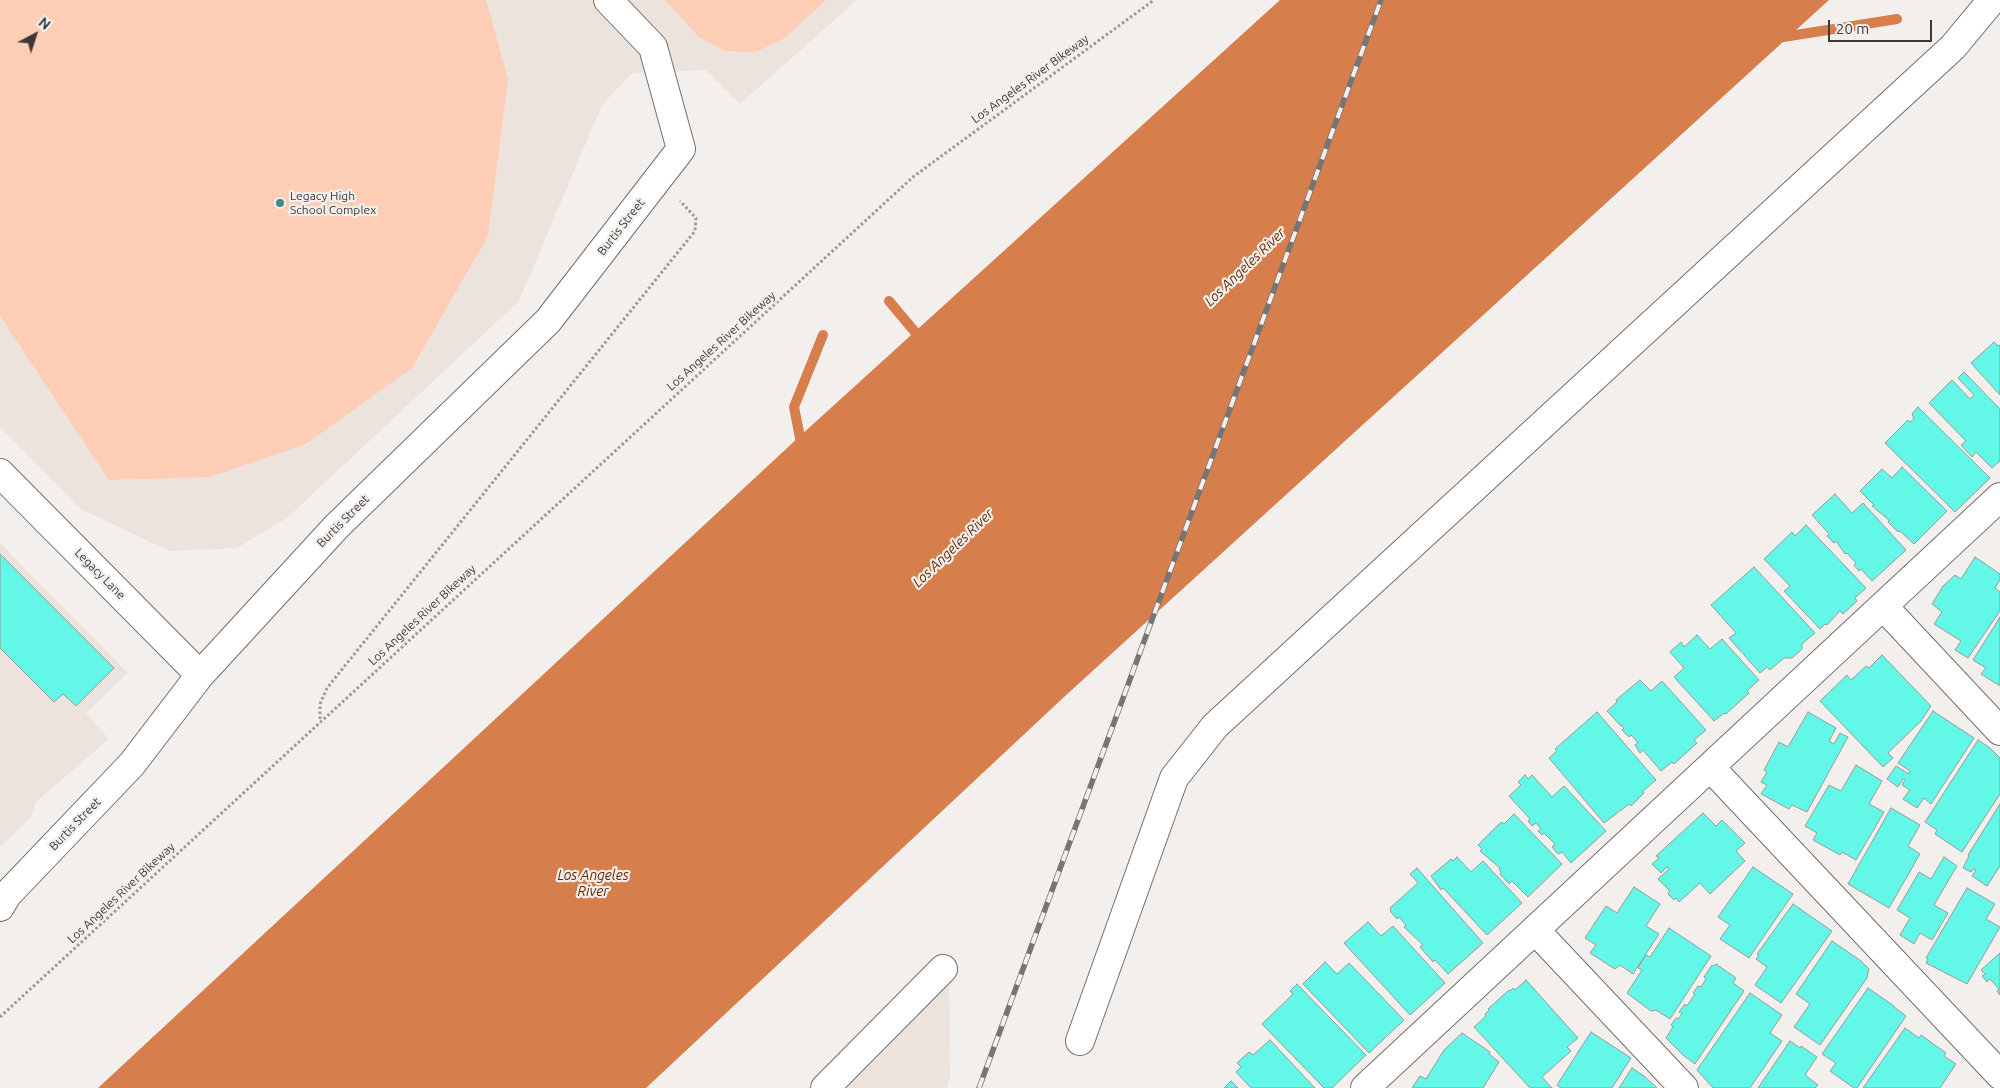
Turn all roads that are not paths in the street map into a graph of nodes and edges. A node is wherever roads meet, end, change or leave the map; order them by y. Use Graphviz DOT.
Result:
graph roads {
  1 [pos="608,0"];
  2 [pos="1992,0"];
  3 [pos="0,473"];
  4 [pos="2000,497"];
  5 [pos="1883,606"];
  6 [pos="200,675"];
  7 [pos="2000,731"];
  8 [pos="1710,767"];
  9 [pos="3,901"];
  10 [pos="1535,930"];
  11 [pos="943,969"];
  12 [pos="1080,1041"];
  13 [pos="2000,1075"];
  14 [pos="825,1088"];
  15 [pos="1365,1088"];
  16 [pos="1684,1088"];
  1 -- 6 [label="street, Burtis Street"];
  2 -- 12 [label="street"];
  3 -- 6 [label="street, Legacy Lane"];
  4 -- 5 [label="street"];
  5 -- 7 [label="street"];
  5 -- 8 [label="street"];
  6 -- 9 [label="street, Burtis Street"];
  8 -- 10 [label="street"];
  8 -- 13 [label="street"];
  10 -- 15 [label="street"];
  10 -- 16 [label="street"];
  11 -- 14 [label="street"];
}
